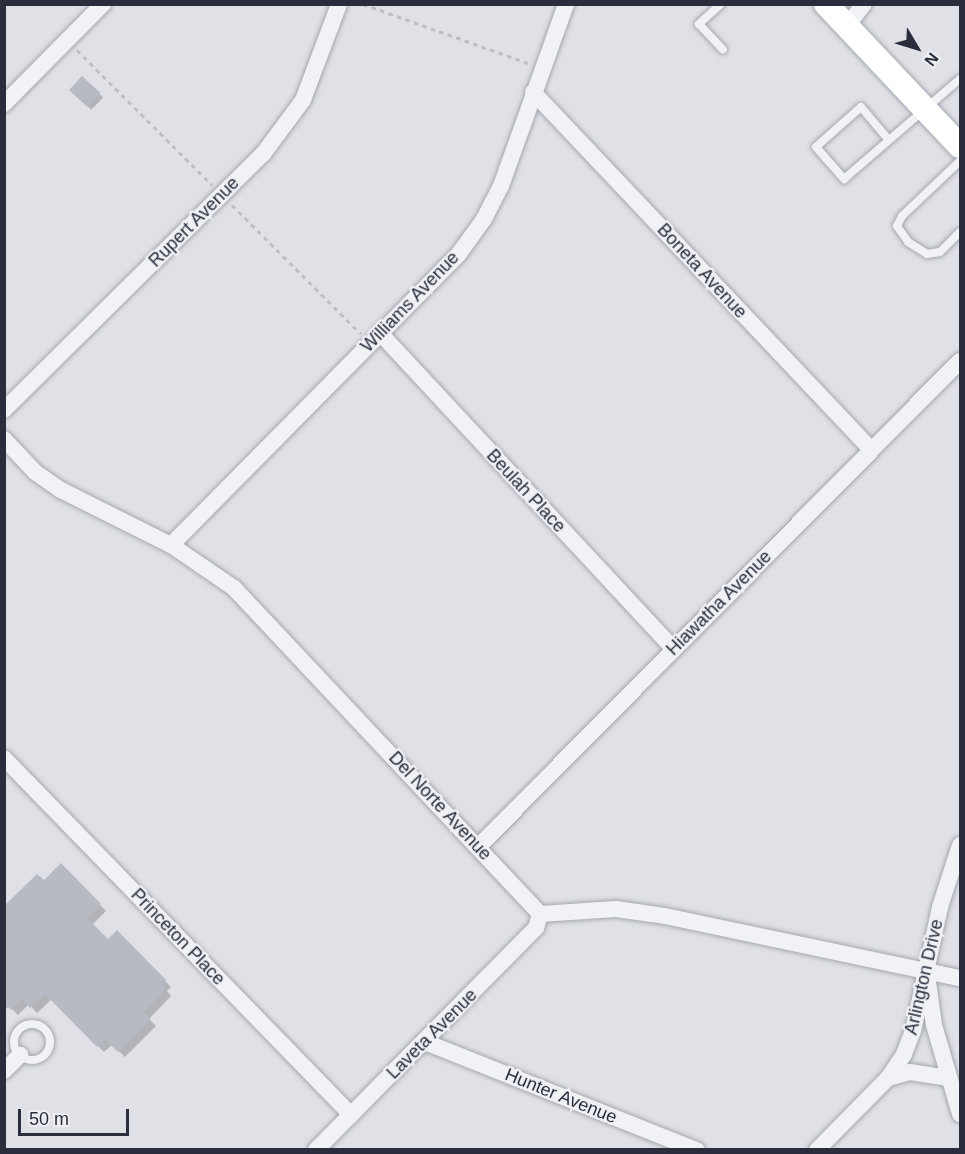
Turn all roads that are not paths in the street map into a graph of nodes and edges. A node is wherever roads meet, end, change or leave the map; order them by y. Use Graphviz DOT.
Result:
graph roads {
  1 [pos="103,4"];
  2 [pos="339,4"];
  3 [pos="566,4"];
  4 [pos="721,4"];
  5 [pos="826,4"];
  6 [pos="864,4"];
  7 [pos="846,27"];
  8 [pos="723,50"];
  9 [pos="960,79"];
  10 [pos="533,92"];
  11 [pos="4,104"];
  12 [pos="924,108"];
  13 [pos="957,138"];
  14 [pos="888,140"];
  15 [pos="960,161"];
  16 [pos="960,232"];
  17 [pos="380,333"];
  18 [pos="960,361"];
  19 [pos="4,410"];
  20 [pos="4,439"];
  21 [pos="871,450"];
  22 [pos="171,545"];
  23 [pos="673,648"];
  24 [pos="4,758"];
  25 [pos="960,845"];
  26 [pos="479,846"];
  27 [pos="540,914"];
  28 [pos="926,970"];
  29 [pos="960,978"];
  30 [pos="425,1042"];
  31 [pos="20,1055"];
  32 [pos="4,1071"];
  33 [pos="888,1078"];
  34 [pos="948,1078"];
  35 [pos="960,1114"];
  36 [pos="351,1115"];
  37 [pos="316,1149"];
  38 [pos="697,1149"];
  39 [pos="817,1149"];
  1 -- 11 [label="street"];
  2 -- 19 [label="street, Rupert Avenue"];
  3 -- 10 [label="street, Williams Avenue"];
  4 -- 8 [label="lane"];
  5 -- 7 [label="main road"];
  6 -- 7 [label="street"];
  7 -- 12 [label="main road"];
  9 -- 12 [label="lane"];
  10 -- 17 [label="street, Williams Avenue"];
  10 -- 21 [label="street, Boneta Avenue"];
  12 -- 13 [label="main road"];
  12 -- 14 [label="lane"];
  14 -- 14 [label="lane"];
  15 -- 16 [label="lane"];
  17 -- 22 [label="street, Williams Avenue"];
  17 -- 23 [label="street, Beulah Place"];
  18 -- 21 [label="street, Hiawatha Avenue"];
  20 -- 22 [label="street, Del Norte Avenue"];
  21 -- 23 [label="street, Hiawatha Avenue"];
  22 -- 26 [label="street, Del Norte Avenue"];
  23 -- 26 [label="street, Hiawatha Avenue"];
  24 -- 36 [label="street, Princeton Place"];
  25 -- 28 [label="street, Arlington Drive"];
  26 -- 27 [label="street, Del Norte Avenue"];
  27 -- 28 [label="street"];
  27 -- 30 [label="street, Laveta Avenue"];
  28 -- 29 [label="street"];
  28 -- 33 [label="street, Arlington Drive"];
  28 -- 34 [label="street"];
  30 -- 36 [label="street, Laveta Avenue"];
  30 -- 38 [label="street, Hunter Avenue"];
  31 -- 31 [label="lane"];
  31 -- 32 [label="street"];
  33 -- 34 [label="street"];
  33 -- 39 [label="street, Arlington Drive"];
  34 -- 35 [label="street"];
  36 -- 37 [label="street, Laveta Avenue"];
}
